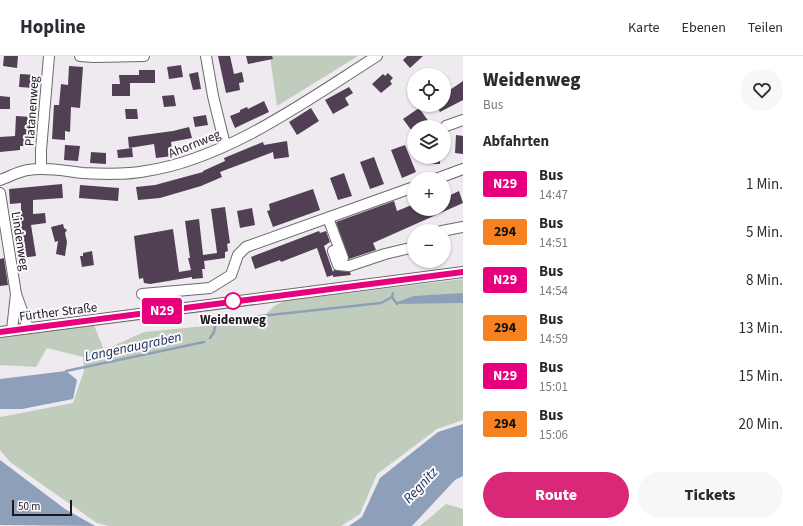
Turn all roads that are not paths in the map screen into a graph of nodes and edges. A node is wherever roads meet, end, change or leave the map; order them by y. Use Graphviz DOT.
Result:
graph roads {
  1 [pos="49,56"];
  2 [pos="80,56"];
  3 [pos="144,56"];
  4 [pos="206,56"];
  5 [pos="377,56"];
  6 [pos="463,120"];
  7 [pos="451,124"];
  8 [pos="225,145"];
  9 [pos="41,169"];
  10 [pos="463,169"];
  11 [pos="451,173"];
  12 [pos="0,180"];
  13 [pos="407,190"];
  14 [pos="0,192"];
  15 [pos="328,218"];
  16 [pos="463,227"];
  17 [pos="451,229"];
  18 [pos="407,249"];
  19 [pos="333,251"];
  20 [pos="345,266"];
  21 [pos="463,272"];
  22 [pos="16,294"];
  23 [pos="142,294"];
  24 [pos="28,328"];
  25 [pos="12,330"];
  26 [pos="0,332"];
  1 -- 9 [label="street, Platanenweg"];
  2 -- 3 [label="street"];
  4 -- 8 [label="street"];
  5 -- 8 [label="street, Ahornweg"];
  6 -- 7 [label="street"];
  8 -- 9 [label="street, Ahornweg"];
  9 -- 12 [label="street, Ahornweg"];
  10 -- 11 [label="street"];
  13 -- 15 [label="street"];
  14 -- 22 [label="street, Lindenweg"];
  15 -- 20 [label="street"];
  15 -- 23 [label="street"];
  16 -- 17 [label="street"];
  18 -- 20 [label="street"];
  19 -- 20 [label="street"];
  21 -- 24 [label="street, Fürther Straße"];
  22 -- 24 [label="street, Lindenweg"];
  22 -- 25 [label="street, Lindenweg"];
  24 -- 25 [label="street, Fürther Straße"];
  25 -- 26 [label="street, Fürther Straße"];
}
